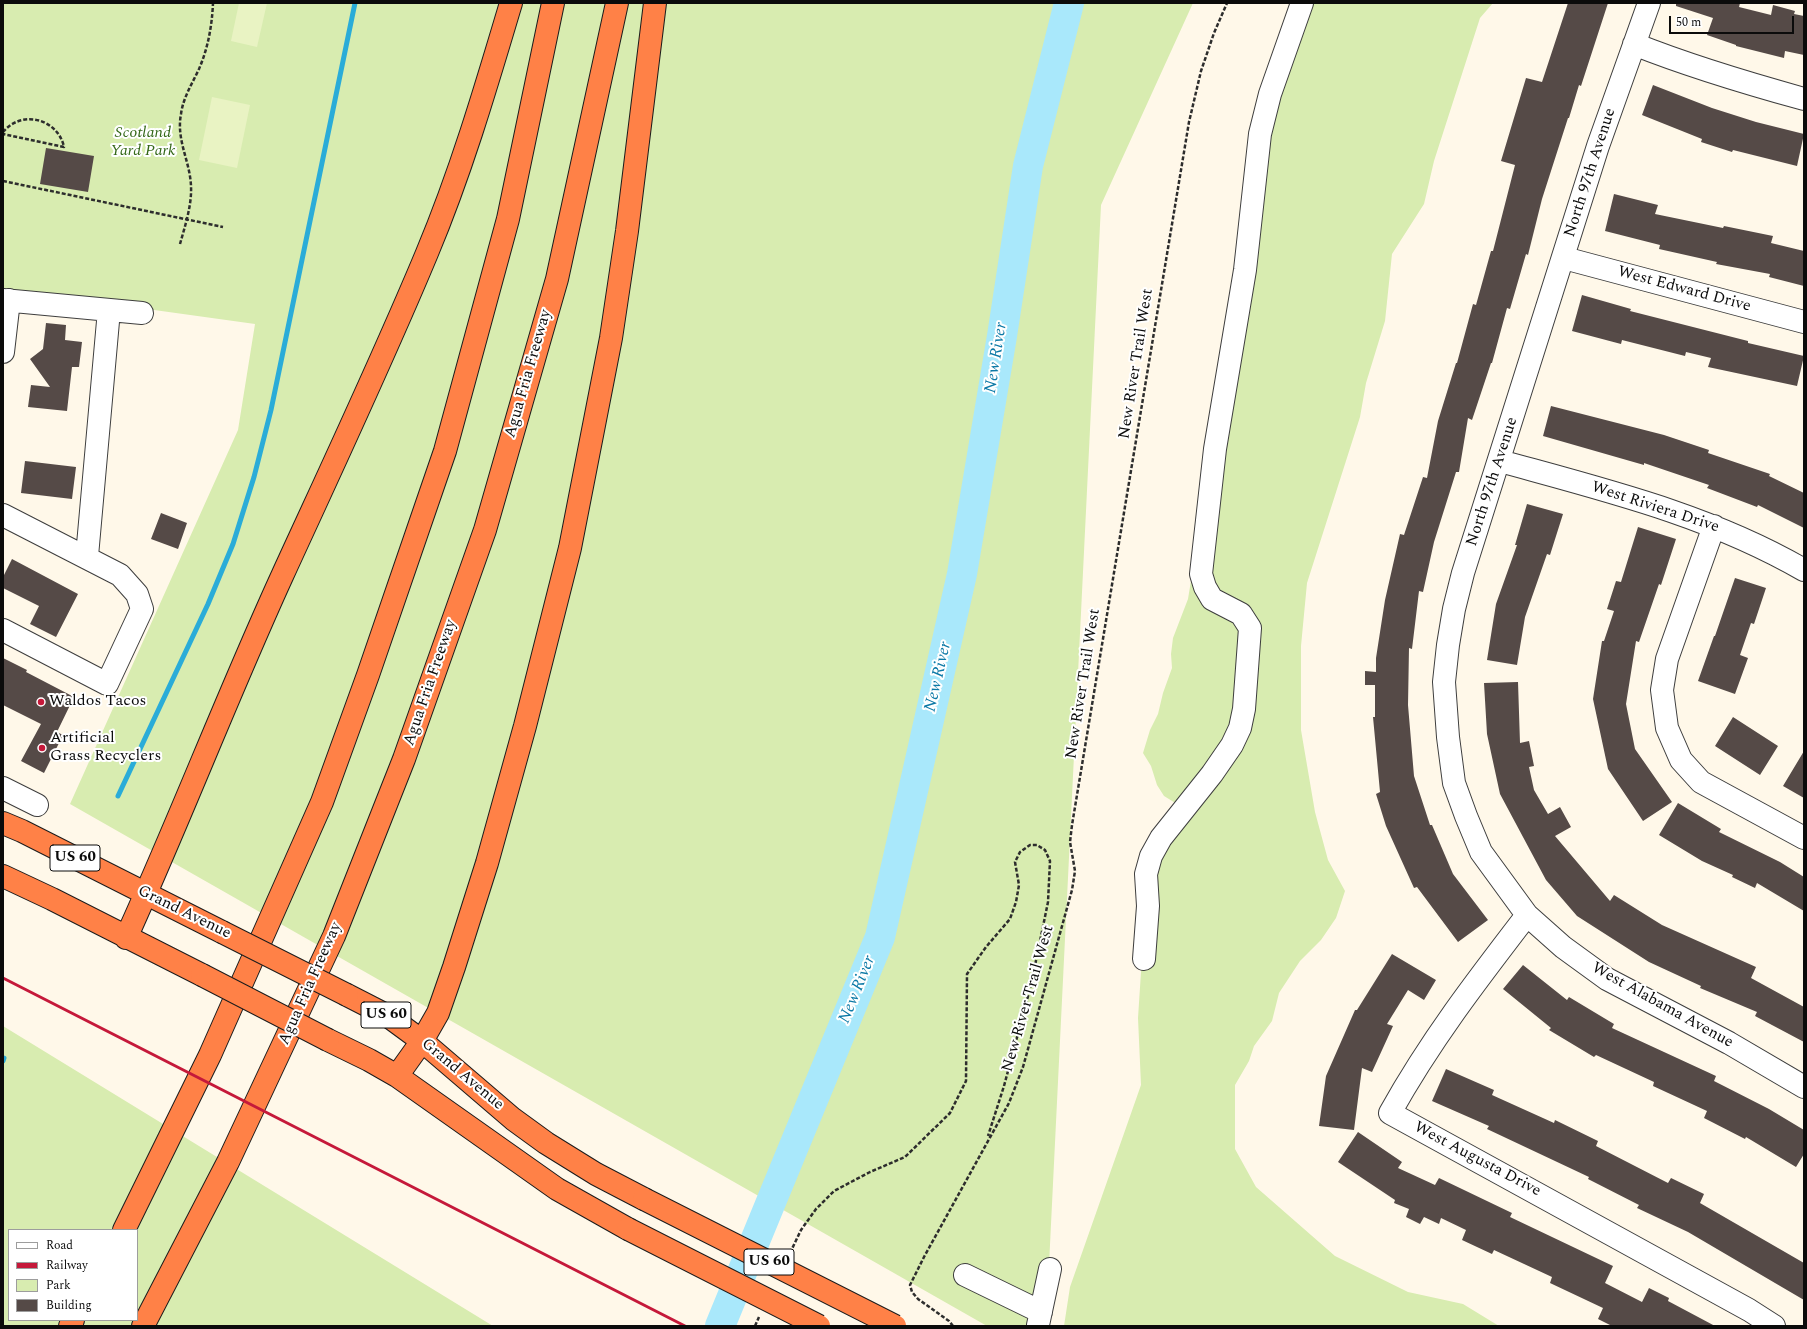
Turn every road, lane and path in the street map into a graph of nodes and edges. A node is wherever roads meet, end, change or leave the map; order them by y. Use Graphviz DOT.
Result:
graph roads {
  1 [pos="213,3"];
  2 [pos="512,3"];
  3 [pos="553,3"];
  4 [pos="617,3"];
  5 [pos="655,3"];
  6 [pos="1227,3"];
  7 [pos="1302,3"];
  8 [pos="1649,3"];
  9 [pos="1634,44"];
  10 [pos="1804,99"];
  11 [pos="3,133"];
  12 [pos="3,181"];
  13 [pos="3,186"];
  14 [pos="186,219"];
  15 [pos="223,227"];
  16 [pos="180,244"];
  17 [pos="1564,258"];
  18 [pos="6,300"];
  19 [pos="109,310"];
  20 [pos="142,313"];
  21 [pos="1804,322"];
  22 [pos="3,352"];
  23 [pos="1500,461"];
  24 [pos="3,515"];
  25 [pos="1714,526"];
  26 [pos="87,556"];
  27 [pos="1804,570"];
  28 [pos="3,630"];
  29 [pos="3,788"];
  30 [pos="37,805"];
  31 [pos="3,823"];
  32 [pos="1804,838"];
  33 [pos="3,876"];
  34 [pos="146,894"];
  35 [pos="1527,915"];
  36 [pos="126,938"];
  37 [pos="1144,959"];
  38 [pos="422,1041"];
  39 [pos="397,1076"];
  40 [pos="1804,1086"];
  41 [pos="986,1142"];
  42 [pos="834,1191"];
  43 [pos="124,1229"];
  44 [pos="1050,1269"];
  45 [pos="965,1275"];
  46 [pos="1039,1319"];
  47 [pos="142,1326"];
  48 [pos="819,1326"];
  49 [pos="895,1326"];
  50 [pos="953,1326"];
  51 [pos="1774,1326"];
  1 -- 14 [label="path"];
  2 -- 34 [label="highway"];
  3 -- 43 [label="highway"];
  4 -- 47 [label="highway, Agua Fria Freeway"];
  5 -- 38 [label="highway"];
  6 -- 41 [label="path, New River Trail West"];
  7 -- 37 [label="street"];
  8 -- 9 [label="street, North 97th Avenue"];
  9 -- 10 [label="street"];
  9 -- 17 [label="street, North 97th Avenue"];
  11 -- 11 [label="path"];
  12 -- 13 [label="path"];
  12 -- 14 [label="path"];
  14 -- 15 [label="path"];
  14 -- 16 [label="path"];
  17 -- 21 [label="street, West Edward Drive"];
  17 -- 23 [label="street, North 97th Avenue"];
  18 -- 19 [label="street"];
  18 -- 22 [label="street"];
  19 -- 20 [label="street"];
  19 -- 26 [label="street"];
  23 -- 25 [label="street, West Riviera Drive"];
  23 -- 35 [label="street, North 97th Avenue"];
  24 -- 26 [label="street"];
  25 -- 27 [label="street, West Riviera Drive"];
  25 -- 32 [label="street"];
  26 -- 28 [label="street"];
  29 -- 30 [label="street"];
  31 -- 34 [label="highway, Grand Avenue / US 60"];
  33 -- 36 [label="highway, US 60"];
  34 -- 36 [label="highway"];
  34 -- 38 [label="highway, Grand Avenue / US 60, bridge"];
  35 -- 40 [label="street, West Alabama Avenue"];
  35 -- 51 [label="street, West Augusta Drive"];
  36 -- 39 [label="highway, US 60, bridge"];
  38 -- 39 [label="highway"];
  38 -- 49 [label="highway, Grand Avenue / US 60, bridge"];
  39 -- 48 [label="highway, US 60, bridge"];
  41 -- 42 [label="path"];
  41 -- 50 [label="path, New River Trail West"];
  44 -- 46 [label="street"];
  45 -- 46 [label="street"];
}
